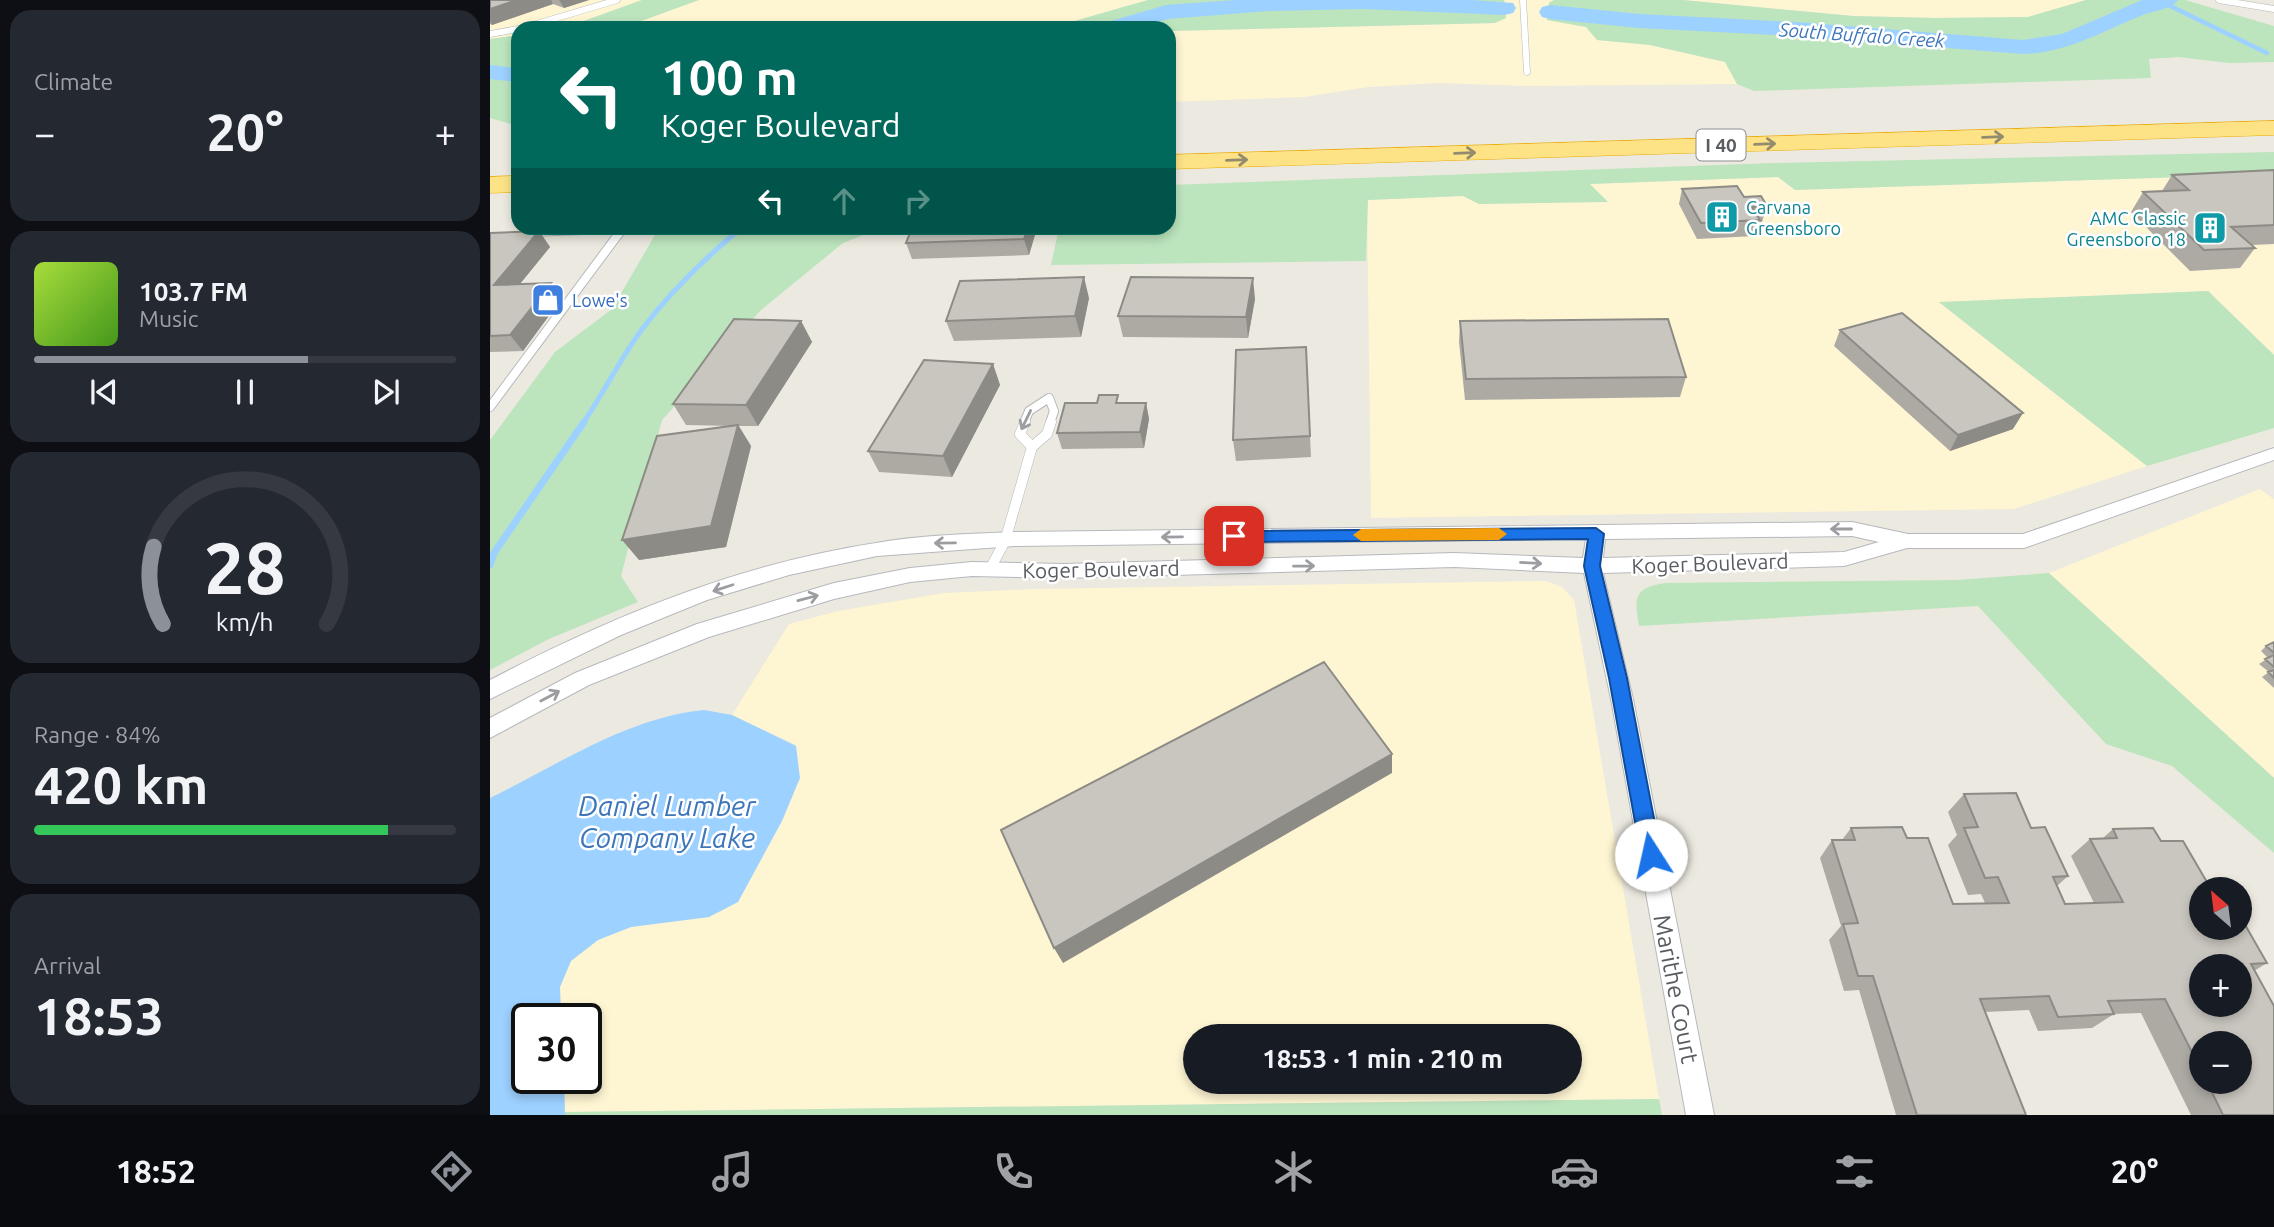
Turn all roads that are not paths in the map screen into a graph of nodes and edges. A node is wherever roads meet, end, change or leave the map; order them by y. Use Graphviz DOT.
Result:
graph roads {
  1 [pos="617,0"];
  2 [pos="1523,0"];
  3 [pos="2219,0"];
  4 [pos="2274,9"];
  5 [pos="546,21"];
  6 [pos="511,30"];
  7 [pos="490,34"];
  8 [pos="1527,72"];
  9 [pos="2274,128"];
  10 [pos="1176,162"];
  11 [pos="511,184"];
  12 [pos="490,185"];
  13 [pos="618,235"];
  14 [pos="490,407"];
  15 [pos="1032,447"];
  16 [pos="2274,454"];
  17 [pos="1596,534"];
  18 [pos="1005,541"];
  19 [pos="1908,541"];
  20 [pos="1592,566"];
  21 [pos="990,569"];
  22 [pos="490,690"];
  23 [pos="490,729"];
  24 [pos="1700,1115"];
  1 -- 5 [label="lane"];
  2 -- 8 [label="lane"];
  3 -- 4 [label="lane"];
  6 -- 7 [label="lane"];
  10 -- 9 [label="highway, I 40, one-way"];
  11 -- 12 [label="highway"];
  13 -- 14 [label="lane"];
  15 -- 15 [label="lane, one-way"];
  15 -- 18 [label="lane"];
  16 -- 19 [label="street, Koger Boulevard"];
  17 -- 18 [label="street, Koger Boulevard, one-way"];
  19 -- 17 [label="street, Koger Boulevard, one-way"];
  17 -- 20 [label="street, Marithe Court"];
  18 -- 21 [label="lane"];
  18 -- 22 [label="street, Koger Boulevard, one-way"];
  19 -- 20 [label="street, Koger Boulevard"];
  21 -- 20 [label="street, Koger Boulevard, one-way"];
  20 -- 24 [label="street, Marithe Court"];
  23 -- 21 [label="street, Koger Boulevard, one-way"];
}
